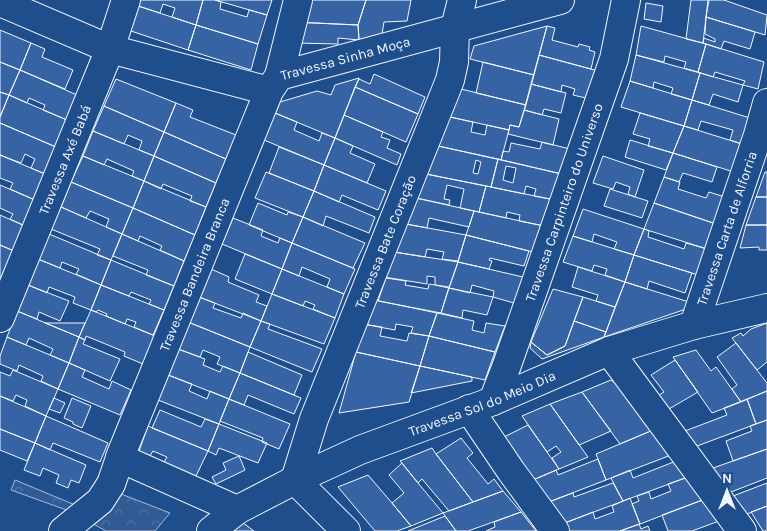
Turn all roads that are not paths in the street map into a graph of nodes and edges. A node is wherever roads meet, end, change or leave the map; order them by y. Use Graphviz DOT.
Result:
graph roads {
  1 [pos="126,0"];
  2 [pos="298,0"];
  3 [pos="462,0"];
  4 [pos="560,0"];
  5 [pos="626,0"];
  6 [pos="0,2"];
  7 [pos="455,28"];
  8 [pos="110,49"];
  9 [pos="274,84"];
  10 [pos="767,103"];
  11 [pos="767,308"];
  12 [pos="0,318"];
  13 [pos="694,325"];
  14 [pos="609,351"];
  15 [pos="481,405"];
  16 [pos="120,458"];
  17 [pos="295,480"];
  18 [pos="237,510"];
  19 [pos="64,531"];
  20 [pos="211,531"];
  21 [pos="346,531"];
  22 [pos="555,531"];
  23 [pos="742,531"];
  1 -- 8 [label="street, Travessa Axé Babá"];
  2 -- 9 [label="street, Travessa Bandeira Branca"];
  3 -- 7 [label="street, Travessa Bate Coração"];
  4 -- 7 [label="street, Travessa Sinha Moça"];
  5 -- 15 [label="street, Travessa Carpinteiro do Universo"];
  6 -- 8 [label="street, Travessa Sinha Moça"];
  7 -- 9 [label="street, Travessa Sinha Moça"];
  7 -- 17 [label="street, Travessa Bate Coração"];
  8 -- 9 [label="street, Travessa Sinha Moça"];
  8 -- 12 [label="street, Travessa Axé Babá"];
  9 -- 16 [label="street, Travessa Bandeira Branca"];
  10 -- 13 [label="street, Travessa Carta de Alforria"];
  11 -- 13 [label="street, Travessa Sol do Meio Dia"];
  13 -- 14 [label="street, Travessa Sol do Meio Dia"];
  14 -- 15 [label="street, Travessa Sol do Meio Dia"];
  14 -- 23 [label="street"];
  15 -- 17 [label="street, Travessa Sol do Meio Dia"];
  15 -- 22 [label="street"];
  16 -- 18 [label="street"];
  16 -- 19 [label="street, Travessa Bandeira Branca"];
  17 -- 18 [label="street, Travessa Sol do Meio Dia"];
  17 -- 21 [label="street"];
  18 -- 20 [label="street, Travessa Sol do Meio Dia"];
}
